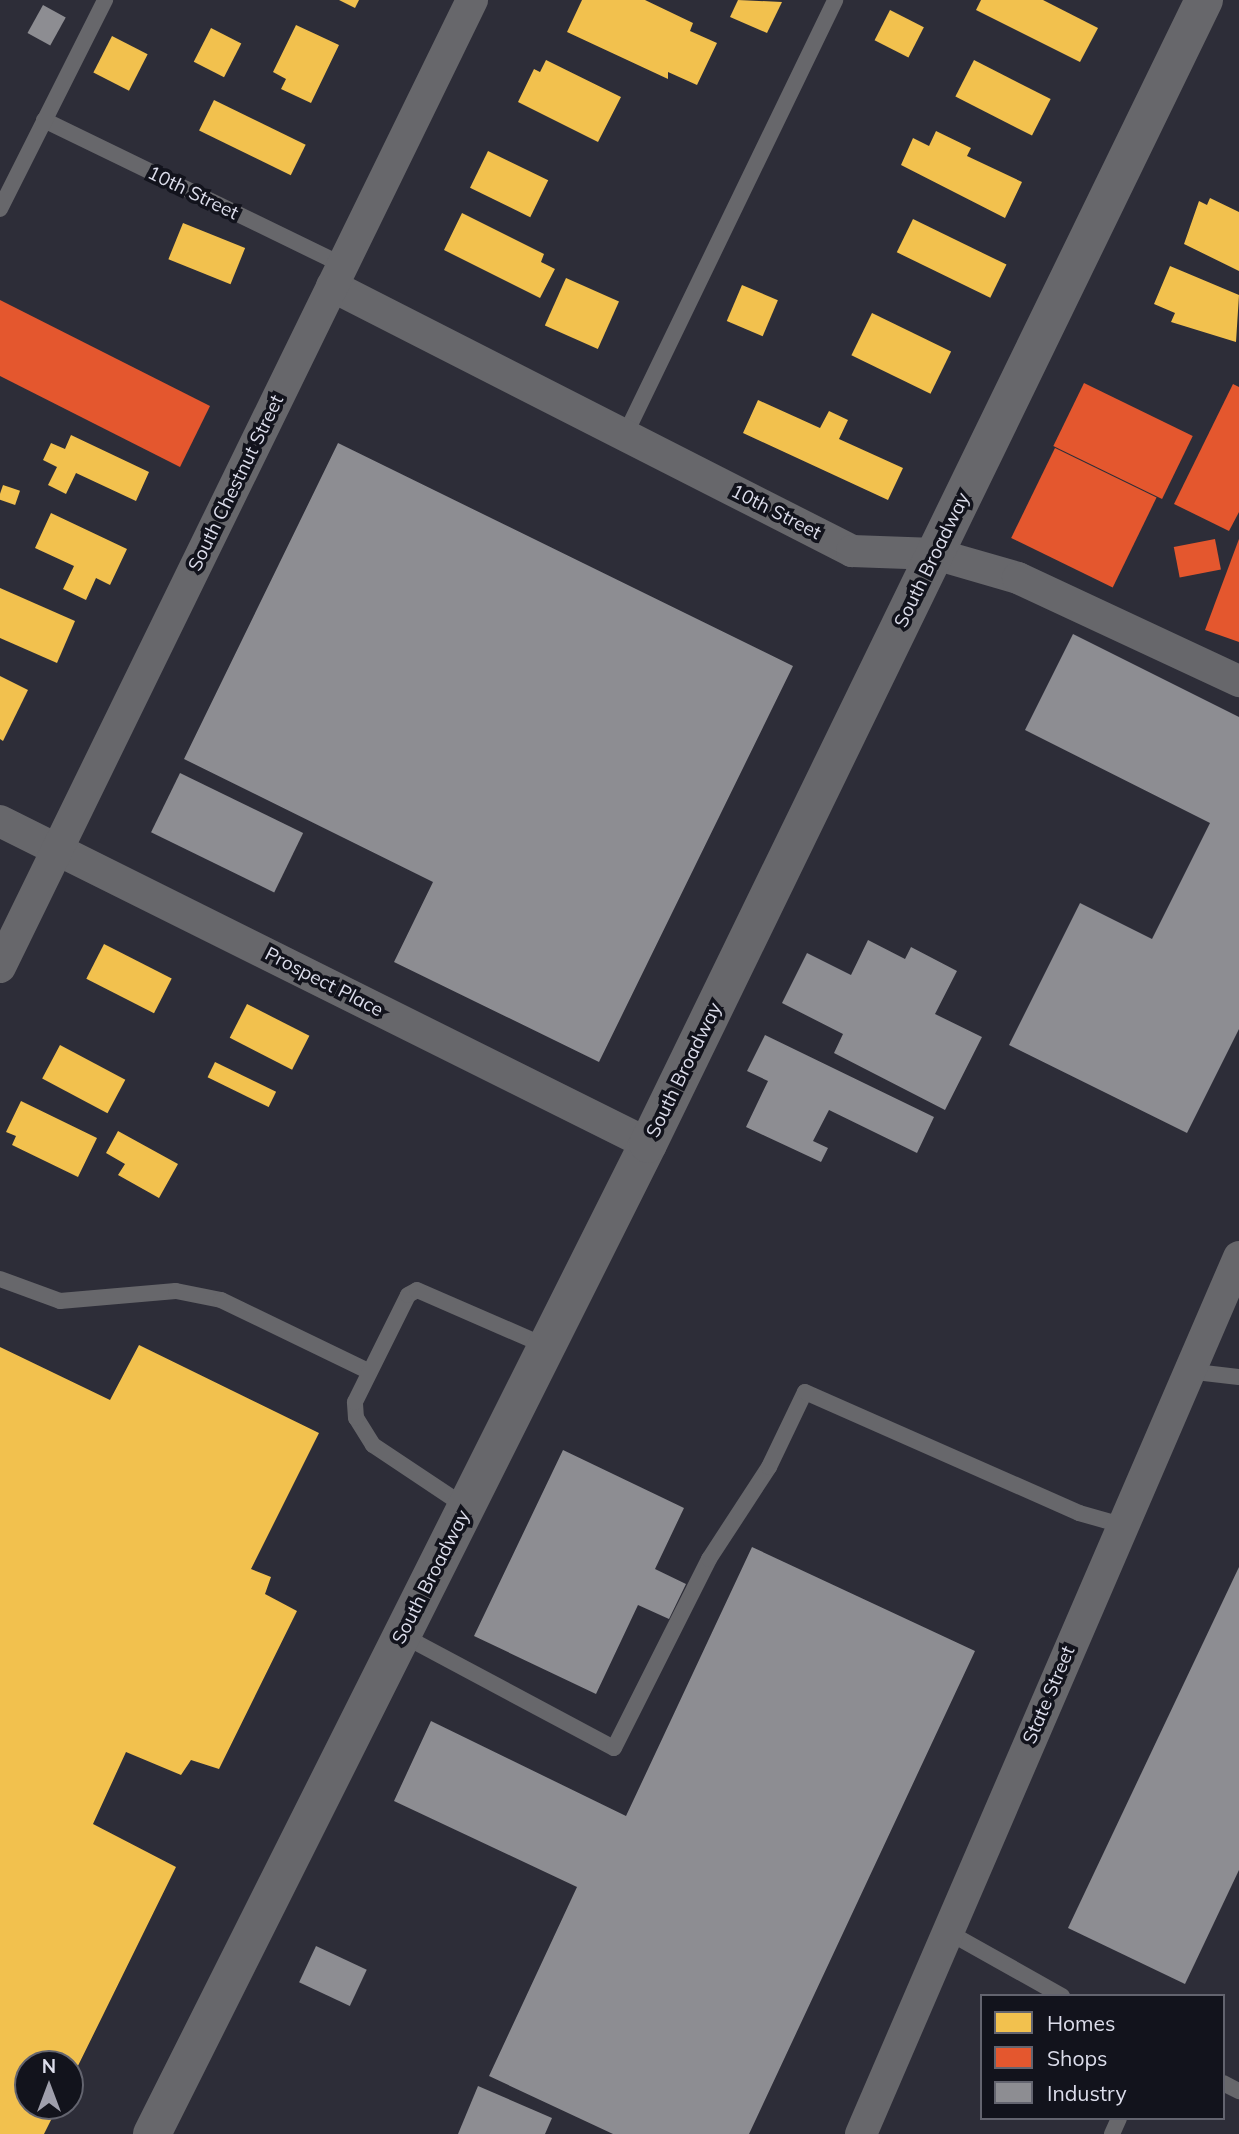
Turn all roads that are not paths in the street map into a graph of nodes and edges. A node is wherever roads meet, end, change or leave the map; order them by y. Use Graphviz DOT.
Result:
graph roads {
  1 [pos="105,0"];
  2 [pos="472,0"];
  3 [pos="835,0"];
  4 [pos="1204,0"];
  5 [pos="44,120"];
  6 [pos="0,209"];
  7 [pos="337,276"];
  8 [pos="625,435"];
  9 [pos="934,554"];
  10 [pos="1239,681"];
  11 [pos="0,821"];
  12 [pos="57,849"];
  13 [pos="0,967"];
  14 [pos="648,1144"];
  15 [pos="1239,1257"];
  16 [pos="0,1279"];
  17 [pos="547,1346"];
  18 [pos="1187,1371"];
  19 [pos="370,1372"];
  20 [pos="1239,1377"];
  21 [pos="466,1507"];
  22 [pos="1121,1525"];
  23 [pos="402,1635"];
  24 [pos="948,1932"];
  25 [pos="1058,1994"];
  26 [pos="152,2134"];
  27 [pos="861,2134"];
  1 -- 5 [label="lane"];
  2 -- 7 [label="street, South Chestnut Street"];
  3 -- 8 [label="lane"];
  4 -- 9 [label="street, South Broadway"];
  5 -- 6 [label="lane"];
  5 -- 7 [label="lane, 10th Street"];
  7 -- 8 [label="street, 10th Street"];
  7 -- 12 [label="street, South Chestnut Street"];
  8 -- 9 [label="street, 10th Street"];
  9 -- 10 [label="street, 10th Street"];
  9 -- 14 [label="street, South Broadway"];
  11 -- 12 [label="street, Prospect Place"];
  12 -- 13 [label="street, South Chestnut Street"];
  12 -- 14 [label="street, Prospect Place"];
  14 -- 17 [label="street, South Broadway"];
  15 -- 18 [label="street, State Street"];
  16 -- 19 [label="lane"];
  17 -- 19 [label="lane"];
  17 -- 21 [label="street, South Broadway"];
  18 -- 20 [label="lane"];
  18 -- 22 [label="street, State Street"];
  19 -- 21 [label="lane"];
  21 -- 23 [label="street, South Broadway"];
  22 -- 23 [label="lane"];
  22 -- 24 [label="street, State Street"];
  23 -- 26 [label="street, South Broadway"];
  24 -- 25 [label="lane"];
  24 -- 27 [label="street, State Street"];
}
